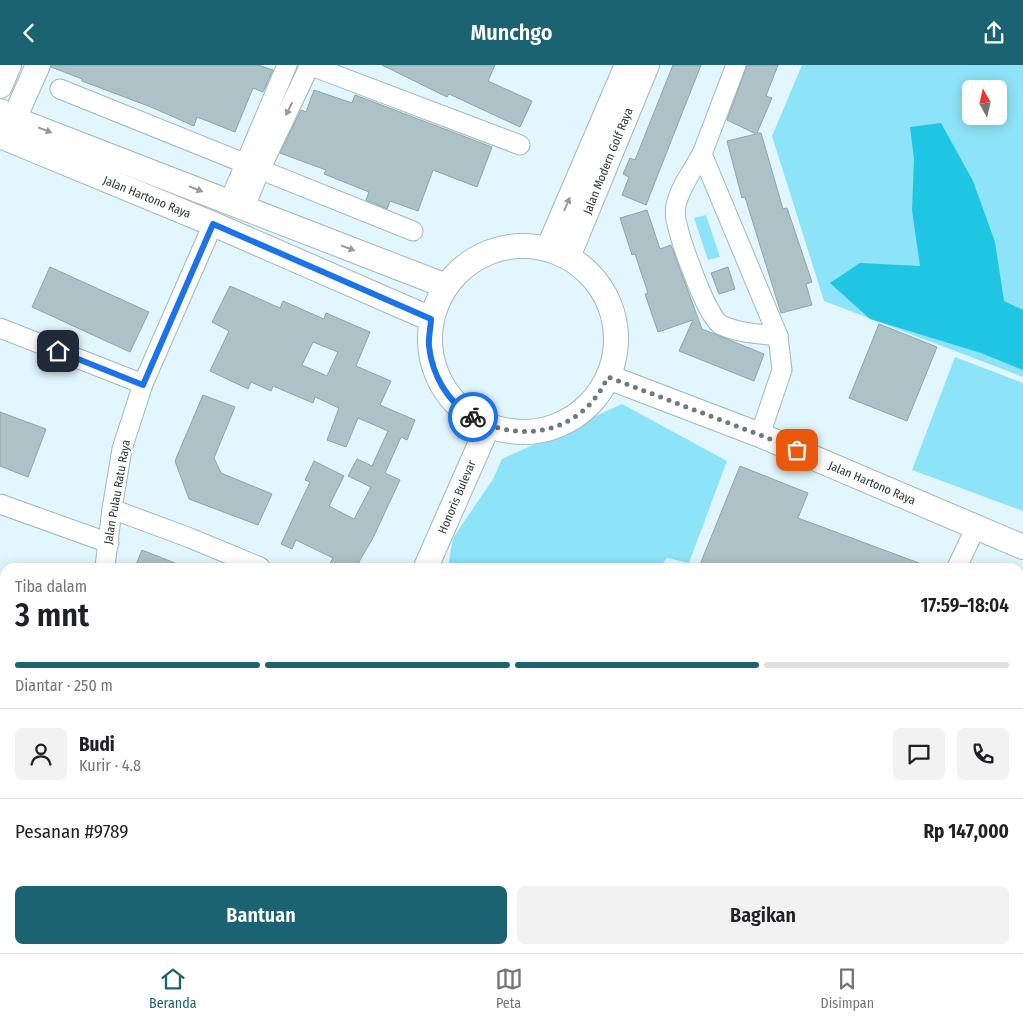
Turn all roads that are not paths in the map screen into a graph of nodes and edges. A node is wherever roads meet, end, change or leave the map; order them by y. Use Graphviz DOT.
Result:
graph roads {
  1 [pos="9,65"];
  2 [pos="38,65"];
  3 [pos="287,65"];
  4 [pos="310,65"];
  5 [pos="627,65"];
  6 [pos="647,65"];
  7 [pos="736,65"];
  8 [pos="0,86"];
  9 [pos="60,89"];
  10 [pos="5,122"];
  11 [pos="520,145"];
  12 [pos="702,154"];
  13 [pos="252,167"];
  14 [pos="237,205"];
  15 [pos="213,224"];
  16 [pos="413,231"];
  17 [pos="558,253"];
  18 [pos="446,286"];
  19 [pos="431,319"];
  20 [pos="0,328"];
  21 [pos="778,336"];
  22 [pos="608,377"];
  23 [pos="143,385"];
  24 [pos="488,426"];
  25 [pos="760,435"];
  26 [pos="0,504"];
  27 [pos="112,509"];
  28 [pos="976,527"];
  29 [pos="108,543"];
  30 [pos="1023,547"];
  31 [pos="106,563"];
  32 [pos="250,563"];
  33 [pos="428,563"];
  34 [pos="959,563"];
  1 -- 8 [label="street"];
  2 -- 10 [label="street"];
  3 -- 13 [label="street"];
  4 -- 11 [label="street"];
  4 -- 13 [label="street, one-way"];
  17 -- 5 [label="street, Jalan Modern Golf Raya, one-way"];
  6 -- 17 [label="street, Jalan Modern Golf Raya"];
  7 -- 12 [label="street"];
  9 -- 13 [label="street"];
  10 -- 14 [label="street, Jalan Hartono Raya, one-way"];
  10 -- 15 [label="street, Jalan Hartono Raya"];
  12 -- 21 [label="street"];
  12 -- 21 [label="street"];
  13 -- 14 [label="street"];
  13 -- 16 [label="street"];
  14 -- 18 [label="street, Jalan Hartono Raya, one-way"];
  15 -- 19 [label="street, Jalan Hartono Raya"];
  15 -- 23 [label="street, Jalan Pulau Ratu Raya"];
  17 -- 18 [label="street"];
  17 -- 22 [label="street"];
  18 -- 19 [label="street"];
  19 -- 24 [label="street"];
  20 -- 23 [label="street"];
  21 -- 25 [label="street"];
  22 -- 24 [label="street"];
  22 -- 25 [label="street, Jalan Hartono Raya"];
  23 -- 27 [label="street, Jalan Pulau Ratu Raya"];
  24 -- 33 [label="street, Honoris Bulevar"];
  25 -- 28 [label="street, Jalan Hartono Raya"];
  26 -- 29 [label="street"];
  27 -- 29 [label="street, Jalan Pulau Ratu Raya"];
  27 -- 32 [label="street"];
  28 -- 30 [label="street, Jalan Hartono Raya"];
  28 -- 34 [label="street"];
  29 -- 31 [label="street, Jalan Pulau Ratu Raya"];
}
